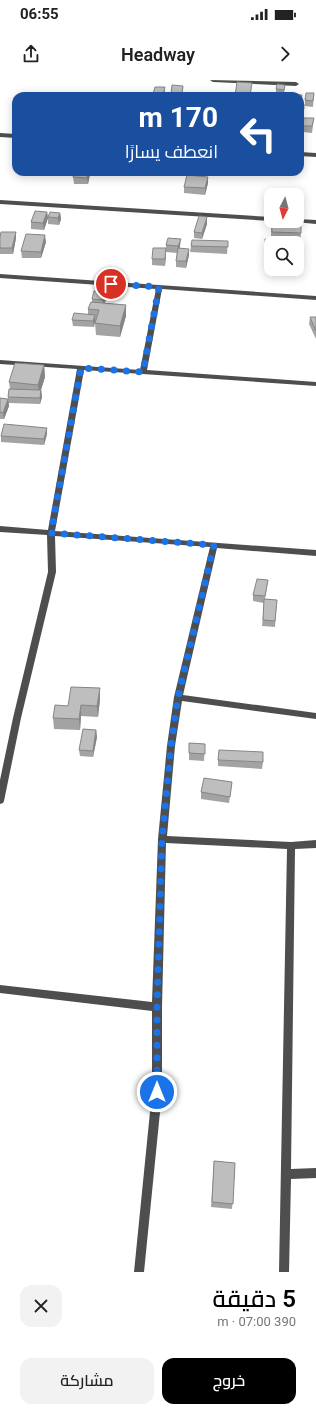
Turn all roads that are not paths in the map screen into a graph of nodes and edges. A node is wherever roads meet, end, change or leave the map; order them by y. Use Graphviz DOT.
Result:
graph roads {
  1 [pos="212,80"];
  2 [pos="296,84"];
  3 [pos="0,135"];
  4 [pos="12,136"];
  5 [pos="304,154"];
  6 [pos="316,155"];
  7 [pos="0,202"];
  8 [pos="264,219"];
  9 [pos="304,221"];
  10 [pos="316,222"];
  11 [pos="0,276"];
  12 [pos="159,287"];
  13 [pos="316,298"];
  14 [pos="0,362"];
  15 [pos="81,368"];
  16 [pos="143,372"];
  17 [pos="316,384"];
  18 [pos="0,529"];
  19 [pos="51,533"];
  20 [pos="214,545"];
  21 [pos="316,553"];
  22 [pos="178,697"];
  23 [pos="316,716"];
  24 [pos="0,801"];
  25 [pos="162,839"];
  26 [pos="316,844"];
  27 [pos="291,846"];
  28 [pos="0,989"];
  29 [pos="157,1007"];
  30 [pos="316,1173"];
  31 [pos="286,1174"];
  32 [pos="139,1272"];
  33 [pos="284,1272"];
  1 -- 2 [label="street"];
  3 -- 4 [label="street"];
  5 -- 6 [label="street"];
  7 -- 8 [label="street"];
  9 -- 10 [label="street"];
  11 -- 12 [label="street"];
  12 -- 13 [label="street"];
  12 -- 16 [label="street"];
  14 -- 15 [label="street"];
  15 -- 16 [label="street"];
  15 -- 19 [label="street"];
  16 -- 17 [label="street"];
  18 -- 19 [label="street"];
  19 -- 20 [label="street"];
  19 -- 24 [label="street"];
  20 -- 21 [label="street"];
  20 -- 22 [label="street"];
  22 -- 23 [label="street"];
  22 -- 25 [label="street"];
  25 -- 27 [label="street"];
  25 -- 29 [label="street"];
  26 -- 27 [label="street"];
  27 -- 31 [label="street"];
  28 -- 29 [label="street"];
  29 -- 32 [label="street"];
  30 -- 31 [label="street"];
  31 -- 33 [label="street"];
}
